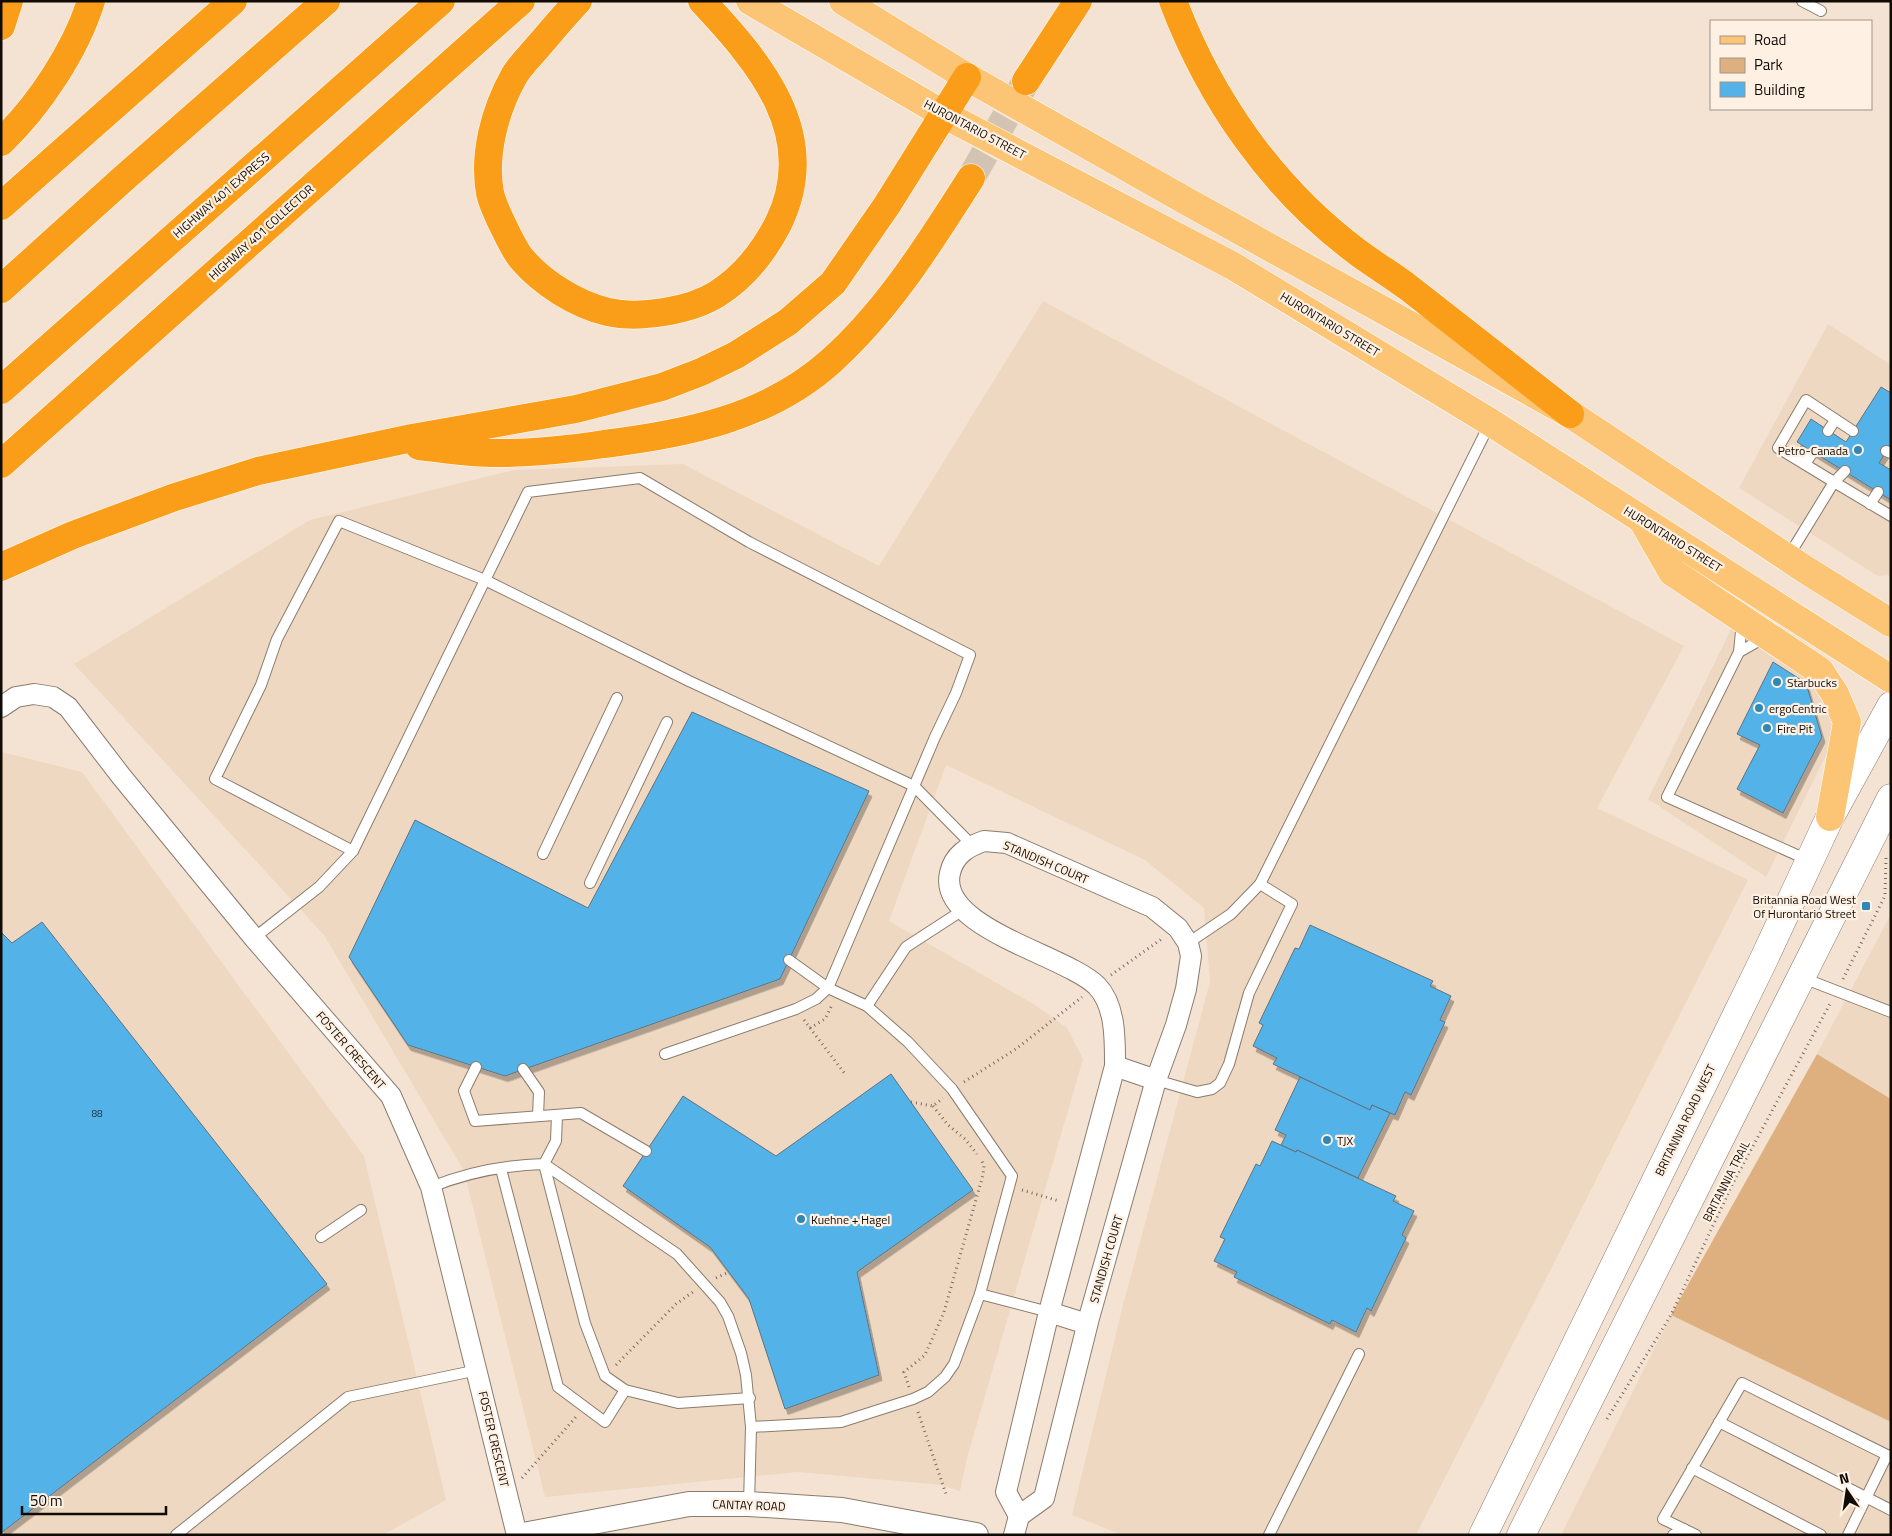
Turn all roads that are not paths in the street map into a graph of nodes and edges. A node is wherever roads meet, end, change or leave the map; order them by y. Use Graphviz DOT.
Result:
graph roads {
  1 [pos="9,1"];
  2 [pos="91,1"];
  3 [pos="233,1"];
  4 [pos="326,1"];
  5 [pos="441,1"];
  6 [pos="521,1"];
  7 [pos="578,1"];
  8 [pos="702,1"];
  9 [pos="750,1"];
  10 [pos="843,1"];
  11 [pos="1078,1"];
  12 [pos="1173,1"];
  13 [pos="1802,1"];
  14 [pos="1822,11"];
  15 [pos="1,26"];
  16 [pos="967,77"];
  17 [pos="1026,81"];
  18 [pos="945,114"];
  19 [pos="1,142"];
  20 [pos="971,178"];
  21 [pos="1,206"];
  22 [pos="1,289"];
  23 [pos="1,390"];
  24 [pos="1570,414"];
  25 [pos="1835,420"];
  26 [pos="1490,422"];
  27 [pos="1828,431"];
  28 [pos="1853,431"];
  29 [pos="385,444"];
  30 [pos="1813,452"];
  31 [pos="1,464"];
  32 [pos="1805,464"];
  33 [pos="1845,471"];
  34 [pos="1834,482"];
  35 [pos="1878,492"];
  36 [pos="1870,504"];
  37 [pos="1891,516"];
  38 [pos="1642,519"];
  39 [pos="1787,558"];
  40 [pos="1,567"];
  41 [pos="485,580"];
  42 [pos="1742,620"];
  43 [pos="1891,623"];
  44 [pos="1768,636"];
  45 [pos="1739,652"];
  46 [pos="1891,679"];
  47 [pos="617,698"];
  48 [pos="1891,706"];
  49 [pos="1,707"];
  50 [pos="667,722"];
  51 [pos="914,786"];
  52 [pos="1891,798"];
  53 [pos="1830,817"];
  54 [pos="972,845"];
  55 [pos="353,851"];
  56 [pos="543,854"];
  57 [pos="1809,860"];
  58 [pos="590,883"];
  59 [pos="1260,884"];
  60 [pos="963,910"];
  61 [pos="1183,936"];
  62 [pos="254,938"];
  63 [pos="789,960"];
  64 [pos="1801,977"];
  65 [pos="832,991"];
  66 [pos="867,1006"];
  67 [pos="1891,1012"];
  68 [pos="665,1054"];
  69 [pos="1115,1066"];
  70 [pos="476,1067"];
  71 [pos="523,1069"];
  72 [pos="1156,1080"];
  73 [pos="557,1115"];
  74 [pos="538,1116"];
  75 [pos="646,1151"];
  76 [pos="544,1164"];
  77 [pos="501,1169"];
  78 [pos="431,1188"];
  79 [pos="360,1210"];
  80 [pos="321,1237"];
  81 [pos="980,1294"];
  82 [pos="1049,1312"];
  83 [pos="1088,1324"];
  84 [pos="1358,1354"];
  85 [pos="478,1370"];
  86 [pos="625,1390"];
  87 [pos="750,1398"];
  88 [pos="1719,1422"];
  89 [pos="751,1426"];
  90 [pos="1889,1456"];
  91 [pos="1692,1468"];
  92 [pos="1866,1498"];
  93 [pos="749,1504"];
  94 [pos="1891,1510"];
  95 [pos="1017,1525"];
  96 [pos="1684,1529"];
  97 [pos="176,1535"];
  98 [pos="517,1535"];
  99 [pos="524,1535"];
  100 [pos="976,1535"];
  101 [pos="1269,1535"];
  102 [pos="1483,1535"];
  103 [pos="1521,1535"];
  104 [pos="1673,1535"];
  105 [pos="1696,1535"];
  106 [pos="1821,1535"];
  107 [pos="1848,1535"];
  1 -- 15 [label="highway"];
  2 -- 19 [label="highway"];
  3 -- 21 [label="highway"];
  4 -- 22 [label="highway"];
  5 -- 23 [label="highway, HIGHWAY 401 EXPRESS"];
  6 -- 31 [label="highway, HIGHWAY 401 COLLECTOR"];
  7 -- 8 [label="highway"];
  9 -- 18 [label="main road, HURONTARIO STREET"];
  10 -- 16 [label="main road"];
  11 -- 17 [label="highway"];
  12 -- 24 [label="highway"];
  13 -- 14 [label="lane"];
  16 -- 18 [label="highway"];
  16 -- 24 [label="main road"];
  18 -- 26 [label="main road, HURONTARIO STREET"];
  18 -- 29 [label="highway"];
  20 -- 29 [label="highway"];
  24 -- 39 [label="main road"];
  25 -- 27 [label="lane"];
  25 -- 28 [label="lane"];
  25 -- 32 [label="lane"];
  26 -- 38 [label="main road, HURONTARIO STREET"];
  26 -- 59 [label="lane"];
  29 -- 40 [label="highway"];
  30 -- 32 [label="lane"];
  32 -- 34 [label="lane"];
  33 -- 34 [label="lane"];
  34 -- 36 [label="lane"];
  34 -- 39 [label="lane"];
  35 -- 36 [label="lane"];
  36 -- 37 [label="lane"];
  38 -- 42 [label="main road"];
  38 -- 46 [label="main road, HURONTARIO STREET"];
  39 -- 43 [label="main road"];
  41 -- 51 [label="lane"];
  41 -- 51 [label="lane"];
  41 -- 55 [label="lane"];
  41 -- 55 [label="lane"];
  42 -- 44 [label="main road"];
  42 -- 45 [label="lane"];
  44 -- 45 [label="lane"];
  44 -- 53 [label="main road"];
  45 -- 57 [label="lane"];
  47 -- 56 [label="lane"];
  48 -- 53 [label="main road, BRITANNIA ROAD WEST"];
  49 -- 62 [label="street, FOSTER CRESCENT"];
  50 -- 58 [label="lane"];
  51 -- 54 [label="lane"];
  51 -- 65 [label="lane"];
  52 -- 64 [label="main road"];
  53 -- 57 [label="main road, BRITANNIA ROAD WEST"];
  54 -- 60 [label="street, STANDISH COURT"];
  54 -- 61 [label="street, STANDISH COURT"];
  55 -- 62 [label="lane"];
  57 -- 102 [label="main road, BRITANNIA ROAD WEST"];
  59 -- 61 [label="lane"];
  59 -- 72 [label="lane"];
  60 -- 66 [label="lane"];
  60 -- 69 [label="street, STANDISH COURT"];
  61 -- 72 [label="street, STANDISH COURT"];
  62 -- 78 [label="street, FOSTER CRESCENT"];
  63 -- 65 [label="lane"];
  64 -- 67 [label="lane"];
  64 -- 103 [label="main road"];
  65 -- 66 [label="lane"];
  65 -- 68 [label="lane"];
  66 -- 81 [label="lane"];
  69 -- 72 [label="street"];
  69 -- 82 [label="street, STANDISH COURT"];
  70 -- 74 [label="lane"];
  71 -- 74 [label="lane"];
  72 -- 83 [label="street, STANDISH COURT"];
  73 -- 74 [label="lane"];
  73 -- 75 [label="lane"];
  73 -- 76 [label="lane"];
  76 -- 77 [label="lane"];
  76 -- 86 [label="lane"];
  76 -- 87 [label="lane"];
  77 -- 78 [label="lane"];
  77 -- 86 [label="lane"];
  78 -- 85 [label="street, FOSTER CRESCENT"];
  79 -- 80 [label="lane"];
  81 -- 82 [label="lane"];
  81 -- 89 [label="lane"];
  82 -- 83 [label="street"];
  82 -- 95 [label="street, STANDISH COURT"];
  83 -- 95 [label="street, STANDISH COURT"];
  84 -- 101 [label="lane"];
  85 -- 97 [label="lane"];
  85 -- 98 [label="street, FOSTER CRESCENT"];
  86 -- 87 [label="lane"];
  87 -- 89 [label="lane"];
  88 -- 90 [label="lane"];
  88 -- 91 [label="lane"];
  88 -- 92 [label="lane"];
  89 -- 93 [label="lane"];
  90 -- 92 [label="lane"];
  91 -- 96 [label="lane"];
  91 -- 106 [label="lane"];
  92 -- 94 [label="lane"];
  92 -- 107 [label="lane"];
  93 -- 99 [label="street, CANTAY ROAD"];
  93 -- 100 [label="street, CANTAY ROAD"];
  96 -- 104 [label="lane"];
  96 -- 105 [label="lane"];
}
